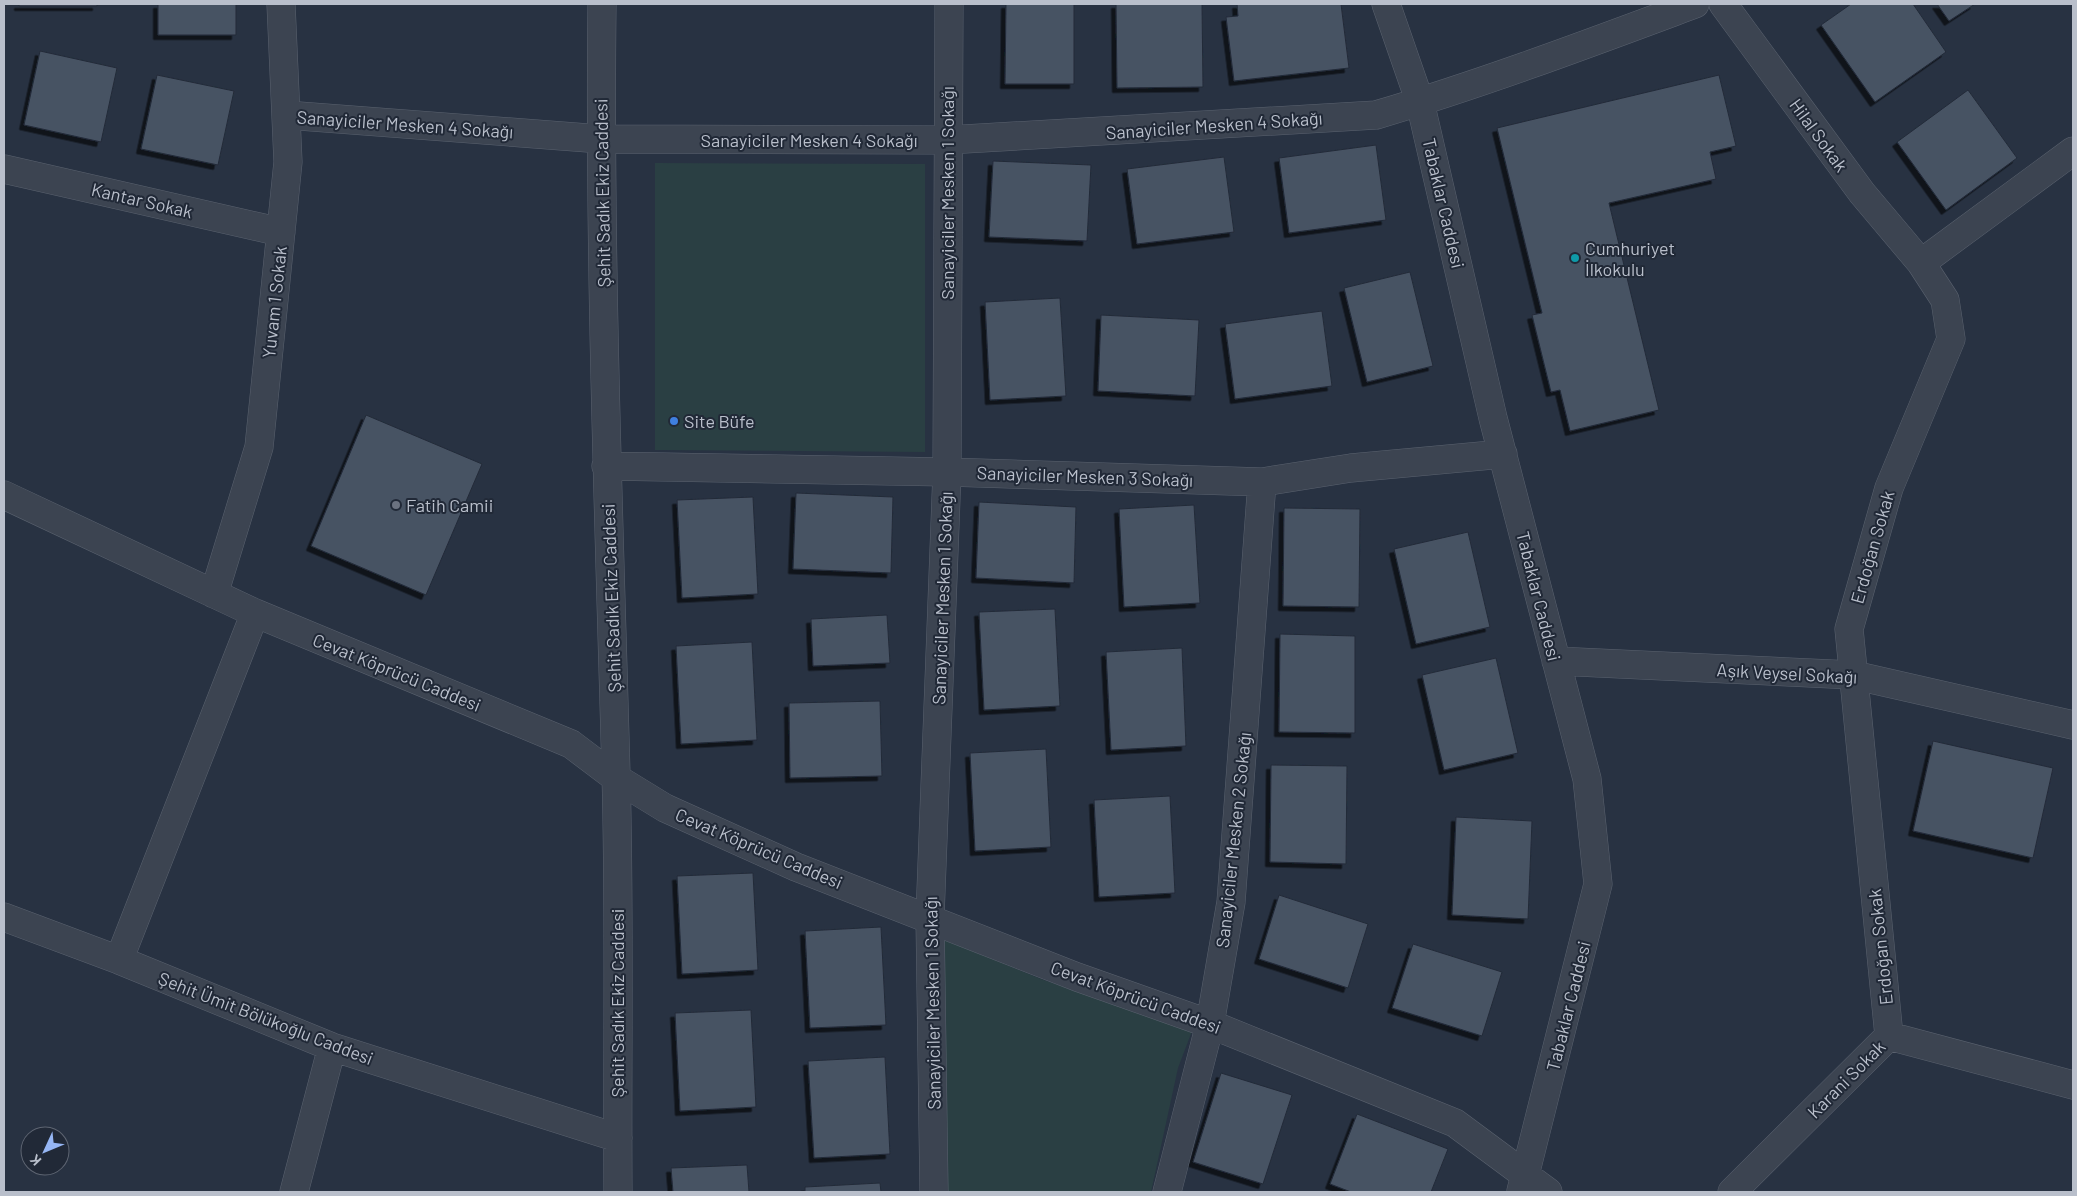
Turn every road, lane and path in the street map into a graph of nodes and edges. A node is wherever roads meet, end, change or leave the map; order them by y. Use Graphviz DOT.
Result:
graph roads {
  1 [pos="281,4"];
  2 [pos="602,4"];
  3 [pos="949,4"];
  4 [pos="1386,4"];
  5 [pos="1695,4"];
  6 [pos="1723,4"];
  7 [pos="1420,102"];
  8 [pos="286,115"];
  9 [pos="601,139"];
  10 [pos="947,140"];
  11 [pos="2073,151"];
  12 [pos="4,169"];
  13 [pos="281,232"];
  14 [pos="1921,263"];
  15 [pos="1503,454"];
  16 [pos="606,466"];
  17 [pos="947,472"];
  18 [pos="1262,482"];
  19 [pos="4,495"];
  20 [pos="214,594"];
  21 [pos="255,613"];
  22 [pos="1556,662"];
  23 [pos="1853,675"];
  24 [pos="2073,725"];
  25 [pos="616,778"];
  26 [pos="4,917"];
  27 [pos="930,918"];
  28 [pos="119,960"];
  29 [pos="1210,1024"];
  30 [pos="1889,1036"];
  31 [pos="332,1047"];
  32 [pos="2073,1085"];
  33 [pos="618,1138"];
  34 [pos="1523,1184"];
  35 [pos="294,1192"];
  36 [pos="618,1192"];
  37 [pos="934,1192"];
  38 [pos="1167,1192"];
  39 [pos="1548,1192"];
  40 [pos="1732,1192"];
  1 -- 8 [label="street, Yuvam 1 Sokak"];
  2 -- 9 [label="street, Şehit Sadık Ekiz Caddesi"];
  3 -- 10 [label="street, Sanayiciler Mesken 1 Sokağı"];
  4 -- 7 [label="street, Tabaklar Caddesi"];
  5 -- 7 [label="street"];
  6 -- 14 [label="street, Hilal Sokak"];
  7 -- 10 [label="street, Sanayiciler Mesken 4 Sokağı"];
  7 -- 15 [label="street, Tabaklar Caddesi"];
  8 -- 9 [label="street, Sanayiciler Mesken 4 Sokağı"];
  8 -- 13 [label="street, Yuvam 1 Sokak"];
  9 -- 10 [label="street, Sanayiciler Mesken 4 Sokağı"];
  9 -- 16 [label="street, Şehit Sadık Ekiz Caddesi"];
  10 -- 17 [label="street, Sanayiciler Mesken 1 Sokağı"];
  11 -- 14 [label="street"];
  12 -- 13 [label="street, Kantar Sokak"];
  13 -- 20 [label="street, Yuvam 1 Sokak"];
  14 -- 23 [label="street, Erdoğan Sokak"];
  15 -- 18 [label="street, Sanayiciler Mesken 3 Sokağı"];
  15 -- 22 [label="street, Tabaklar Caddesi"];
  16 -- 17 [label="street, Sanayiciler Mesken 3 Sokağı"];
  16 -- 25 [label="street, Şehit Sadık Ekiz Caddesi"];
  17 -- 18 [label="street, Sanayiciler Mesken 3 Sokağı"];
  17 -- 27 [label="street, Sanayiciler Mesken 1 Sokağı"];
  18 -- 29 [label="street, Sanayiciler Mesken 2 Sokağı"];
  19 -- 20 [label="street, Cevat Köprücü Caddesi"];
  20 -- 21 [label="street, Cevat Köprücü Caddesi"];
  21 -- 25 [label="street, Cevat Köprücü Caddesi"];
  21 -- 28 [label="street"];
  22 -- 23 [label="street, Aşık Veysel Sokağı"];
  22 -- 34 [label="street, Tabaklar Caddesi"];
  23 -- 24 [label="street, Aşık Veysel Sokağı"];
  23 -- 30 [label="street, Erdoğan Sokak"];
  25 -- 27 [label="street, Cevat Köprücü Caddesi"];
  25 -- 33 [label="street, Şehit Sadık Ekiz Caddesi"];
  26 -- 28 [label="street, Şehit Ümit Bölükoğlu Caddesi"];
  27 -- 29 [label="street, Cevat Köprücü Caddesi"];
  27 -- 37 [label="street, Sanayiciler Mesken 1 Sokağı"];
  28 -- 31 [label="street, Şehit Ümit Bölükoğlu Caddesi"];
  29 -- 34 [label="street, Cevat Köprücü Caddesi"];
  29 -- 38 [label="street, Sanayiciler Mesken 2 Sokağı"];
  30 -- 32 [label="street, Karani Sokak"];
  30 -- 40 [label="street, Karani Sokak"];
  31 -- 33 [label="street, Şehit Ümit Bölükoğlu Caddesi"];
  31 -- 35 [label="street"];
  33 -- 36 [label="street, Şehit Sadık Ekiz Caddesi"];
  34 -- 39 [label="street, Cevat Köprücü Caddesi"];
}
